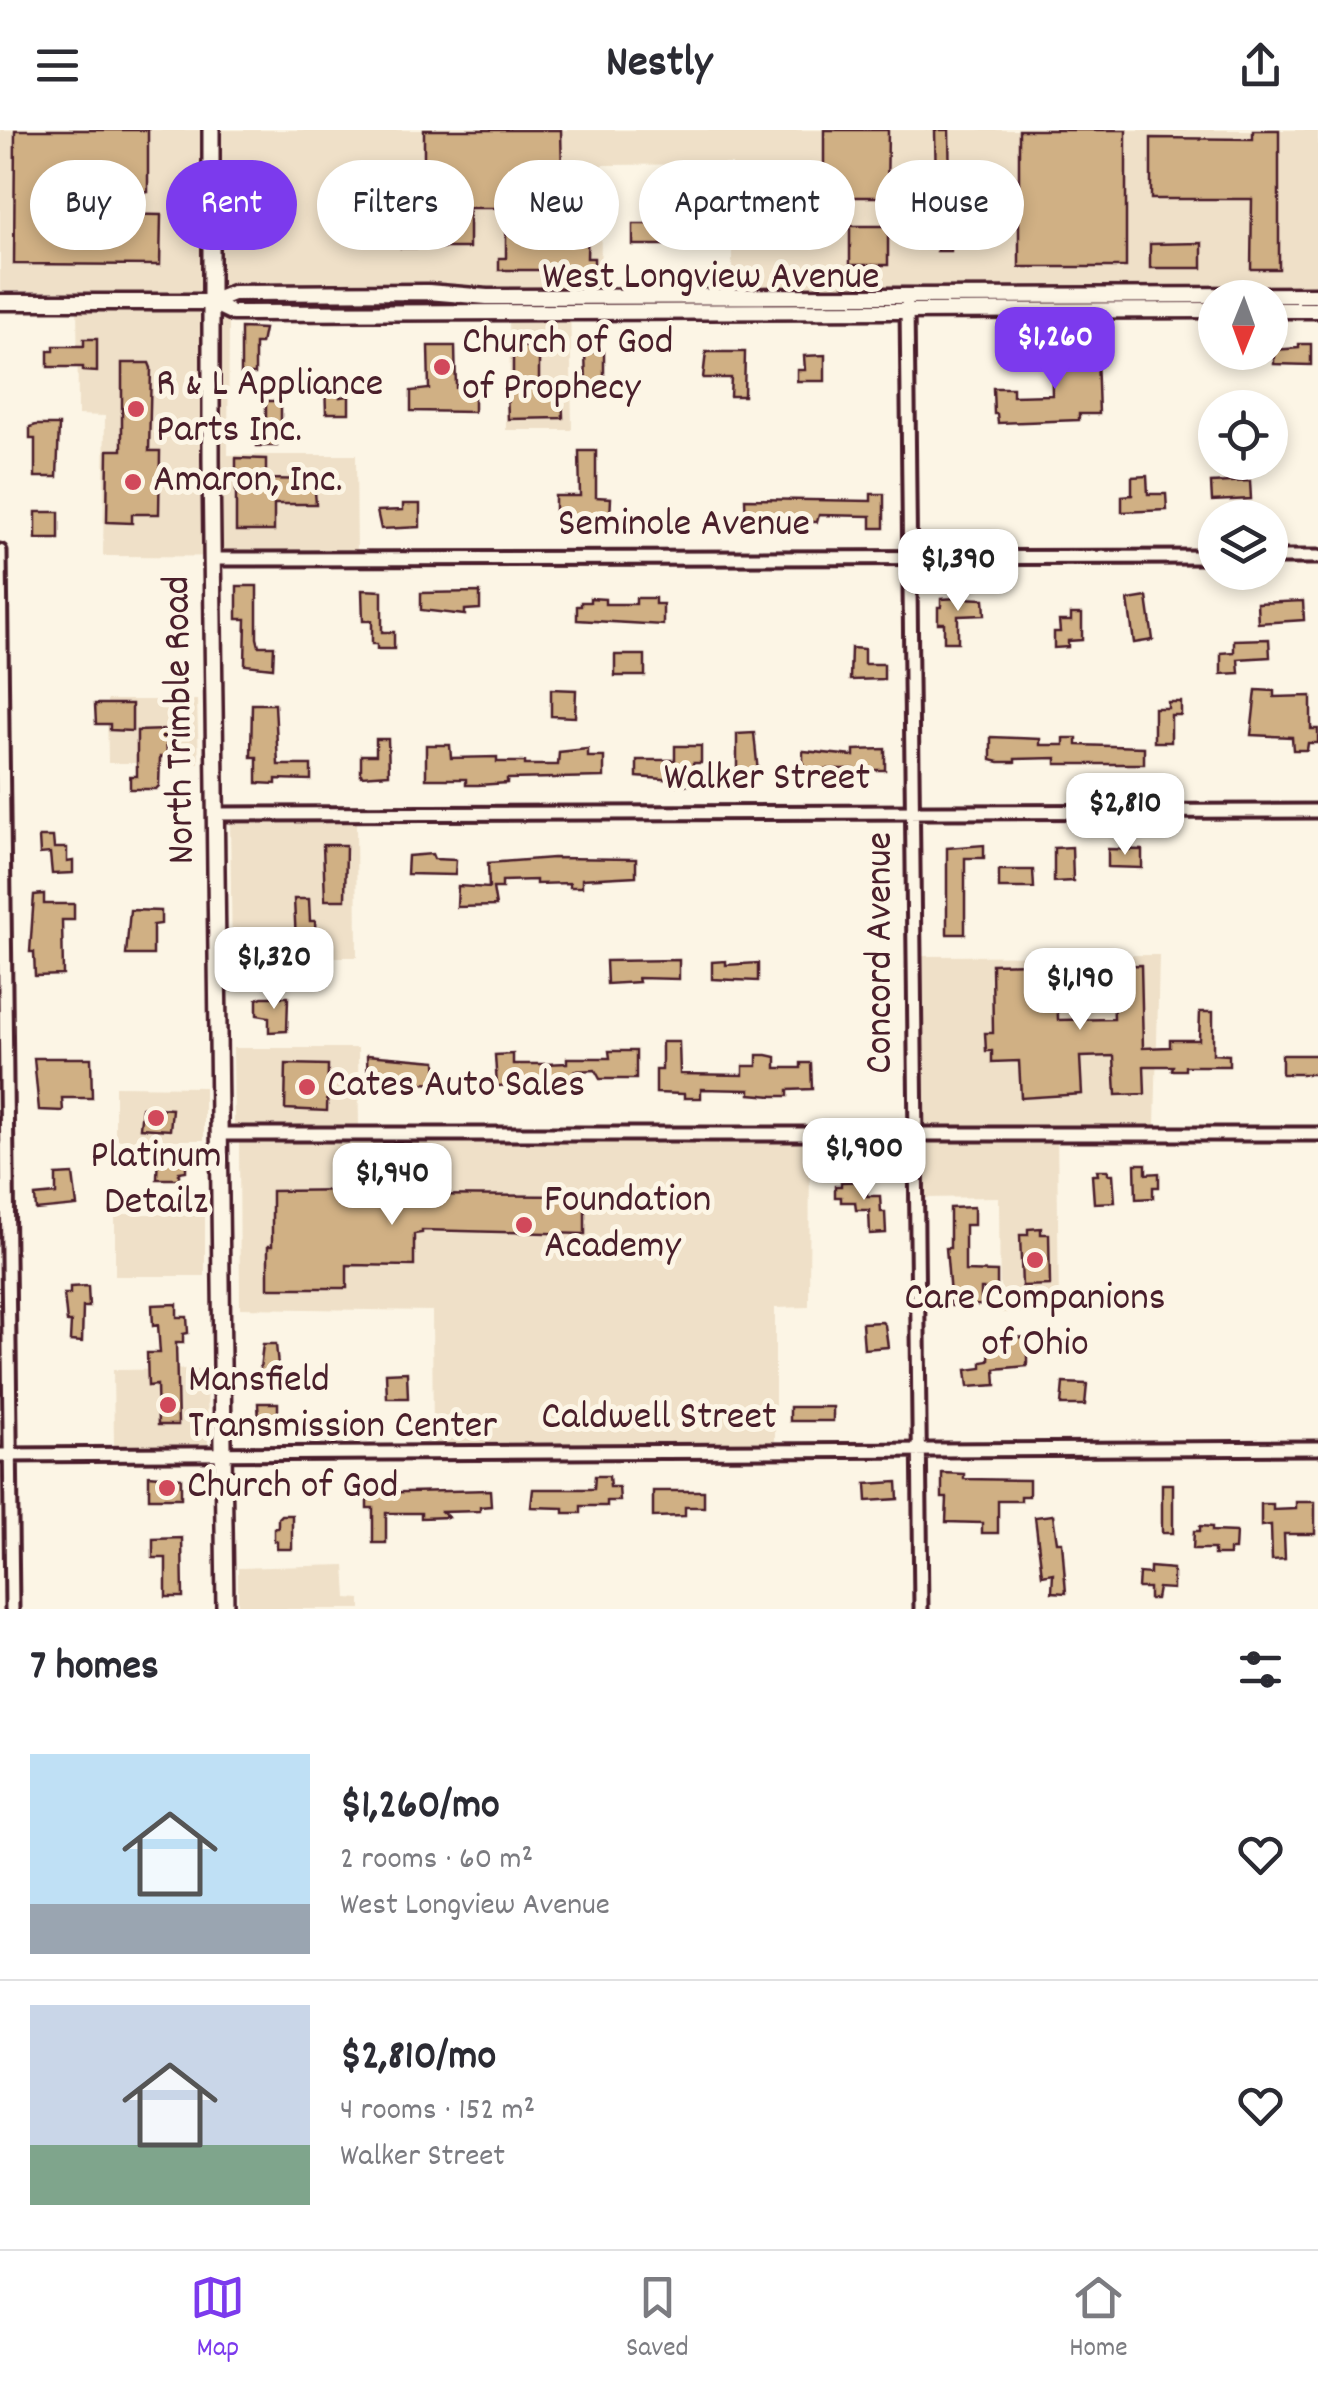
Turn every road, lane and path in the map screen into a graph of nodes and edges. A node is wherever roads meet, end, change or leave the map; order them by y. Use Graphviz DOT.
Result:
graph roads {
  1 [pos="211,130"];
  2 [pos="1318,295"];
  3 [pos="0,302"];
  4 [pos="210,302"];
  5 [pos="907,304"];
  6 [pos="1198,310"];
  7 [pos="1288,310"];
  8 [pos="1318,310"];
  9 [pos="0,551"];
  10 [pos="1198,557"];
  11 [pos="1288,557"];
  12 [pos="1318,557"];
  13 [pos="910,558"];
  14 [pos="213,559"];
  15 [pos="1318,811"];
  16 [pos="914,812"];
  17 [pos="216,814"];
  18 [pos="219,1134"];
  19 [pos="916,1134"];
  20 [pos="1318,1134"];
  21 [pos="1318,1448"];
  22 [pos="920,1450"];
  23 [pos="222,1454"];
  24 [pos="6,1455"];
  25 [pos="12,1609"];
  26 [pos="225,1609"];
  27 [pos="921,1609"];
  1 -- 4 [label="main road, North Trimble Road"];
  2 -- 5 [label="street, West Longview Avenue"];
  3 -- 4 [label="street, West Longview Avenue"];
  4 -- 5 [label="street, West Longview Avenue"];
  4 -- 14 [label="main road, North Trimble Road"];
  5 -- 6 [label="street, West Longview Avenue"];
  5 -- 13 [label="street, Concord Avenue"];
  7 -- 8 [label="street"];
  9 -- 24 [label="street"];
  10 -- 13 [label="street, Seminole Avenue"];
  11 -- 12 [label="street"];
  13 -- 14 [label="street, Seminole Avenue"];
  13 -- 16 [label="street, Concord Avenue"];
  14 -- 17 [label="main road, North Trimble Road"];
  15 -- 16 [label="street, Walker Street"];
  16 -- 17 [label="street, Walker Street"];
  16 -- 19 [label="street, Concord Avenue"];
  17 -- 18 [label="main road, North Trimble Road"];
  18 -- 19 [label="street"];
  18 -- 23 [label="main road, North Trimble Road"];
  19 -- 20 [label="street"];
  19 -- 22 [label="street, Concord Avenue"];
  21 -- 22 [label="street, Caldwell Street"];
  22 -- 23 [label="street, Caldwell Street"];
  22 -- 27 [label="street, Concord Avenue"];
  23 -- 24 [label="street, Caldwell Street"];
  23 -- 26 [label="main road, North Trimble Road"];
  24 -- 25 [label="street"];
}
